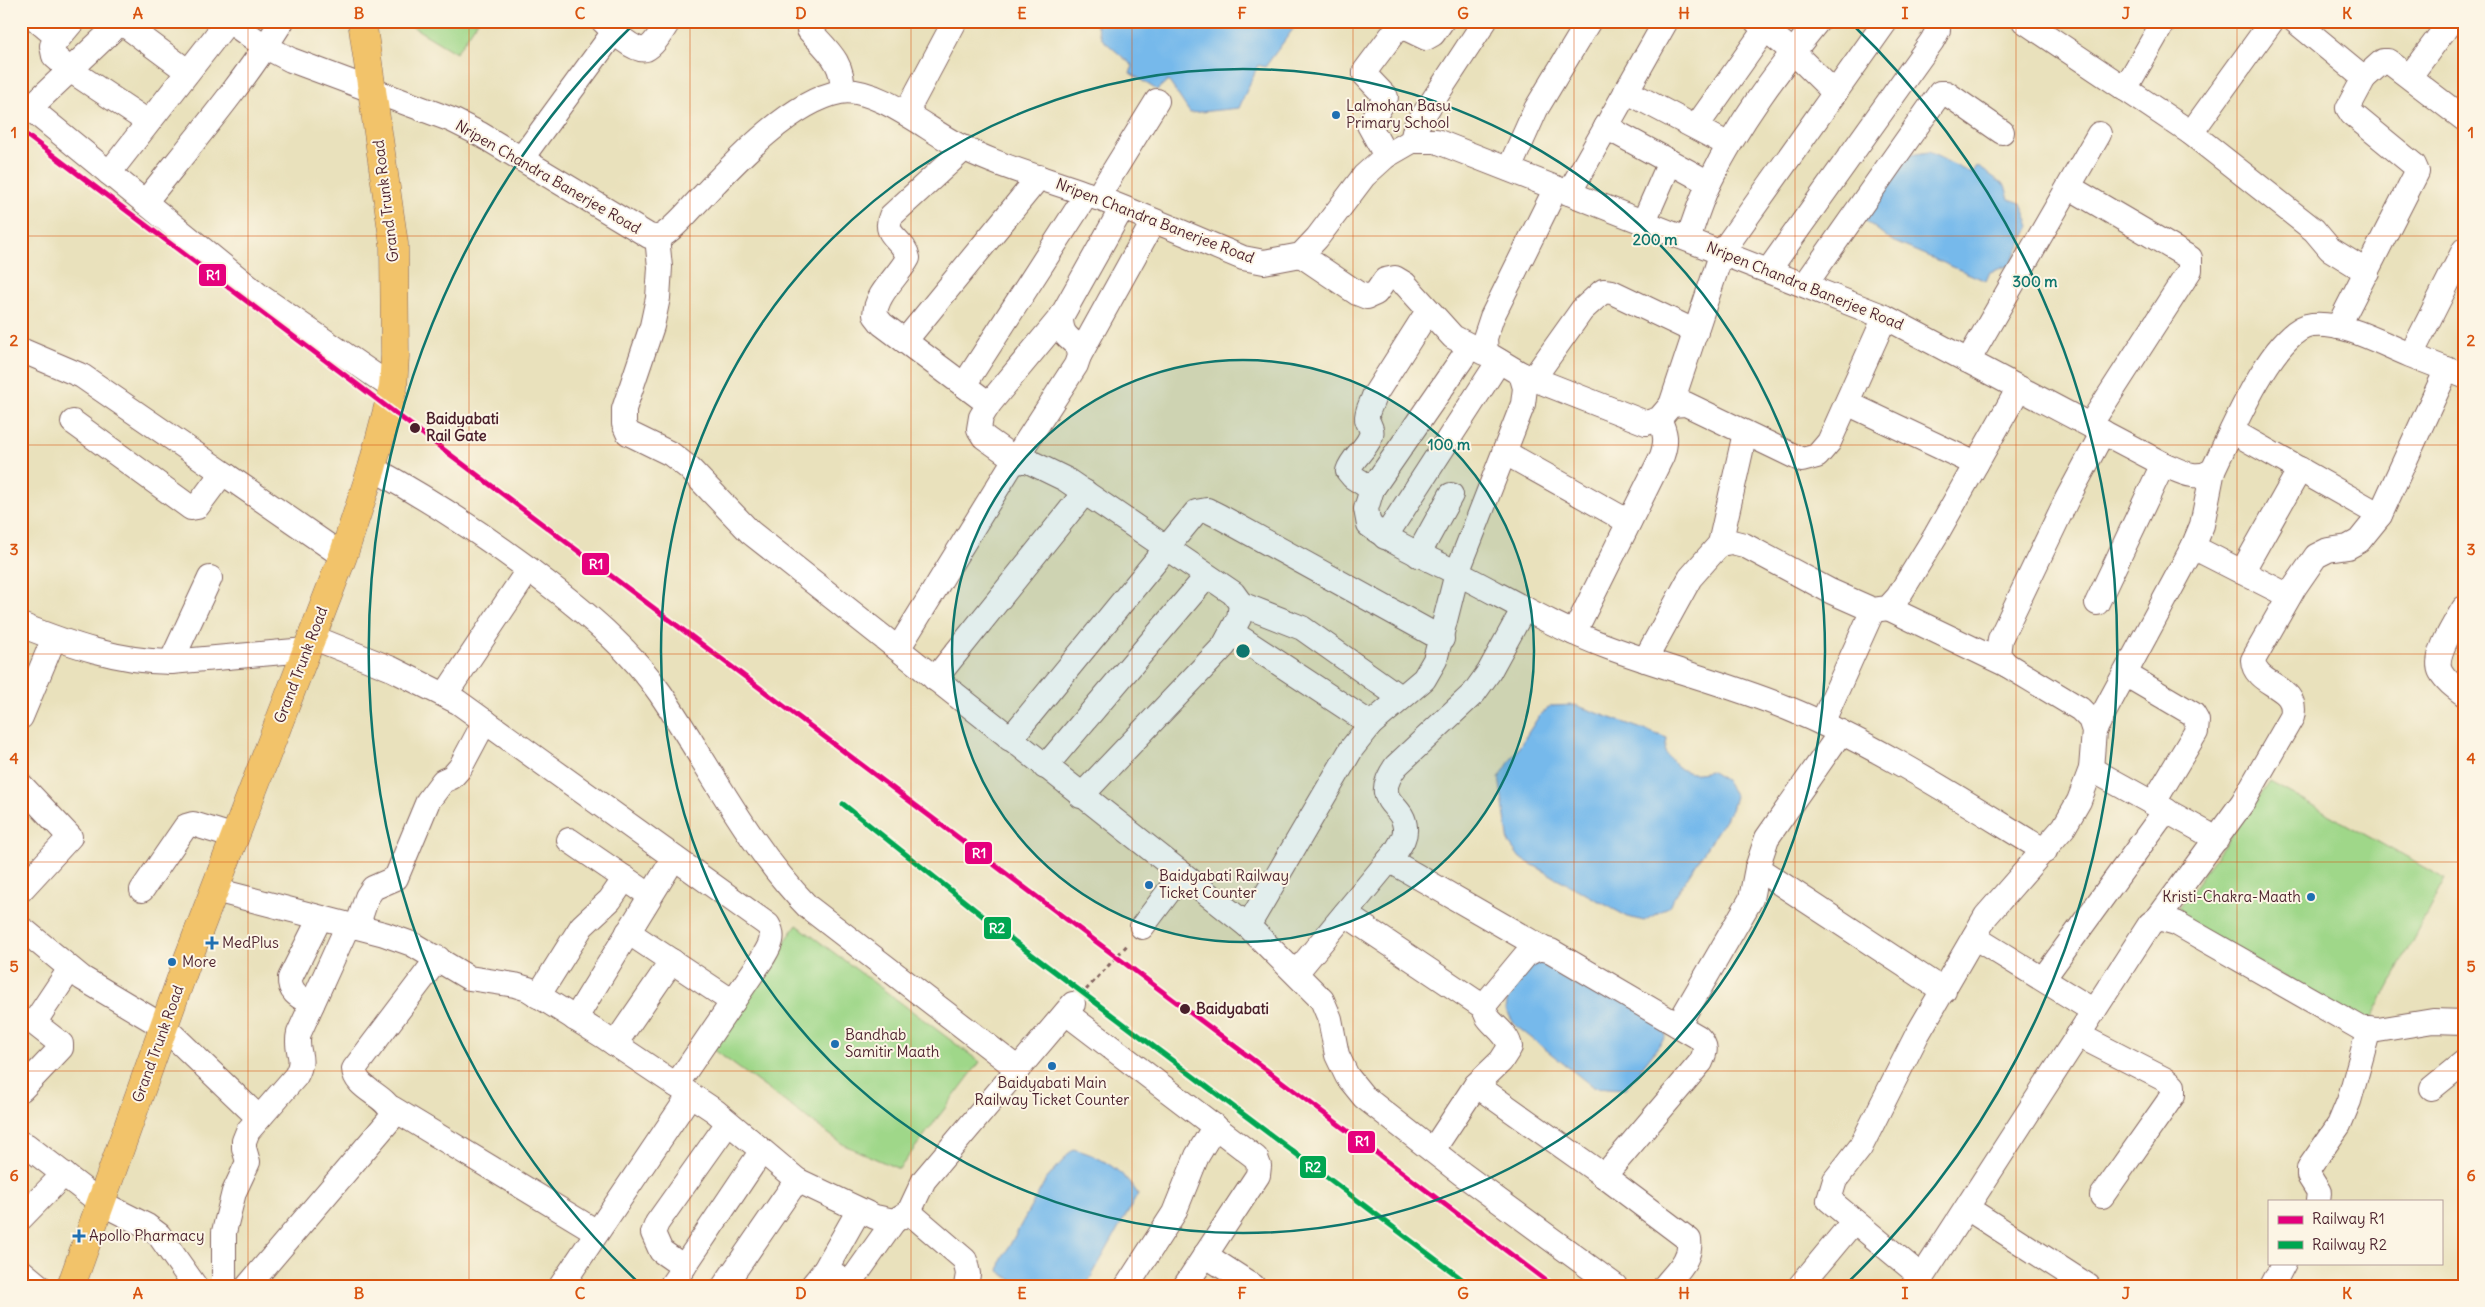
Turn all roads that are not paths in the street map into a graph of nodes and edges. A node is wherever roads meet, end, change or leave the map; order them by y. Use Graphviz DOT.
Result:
graph roads {
  1 [pos="38,21"];
  2 [pos="228,21"];
  3 [pos="282,21"];
  4 [pos="362,21"];
  5 [pos="669,21"];
  6 [pos="954,21"];
  7 [pos="1442,21"];
  8 [pos="1485,21"];
  9 [pos="1589,21"];
  10 [pos="1666,21"];
  11 [pos="1818,21"];
  12 [pos="1886,21"];
  13 [pos="1938,21"];
  14 [pos="2024,21"];
  15 [pos="2164,21"];
  16 [pos="2272,21"];
  17 [pos="2295,21"];
  18 [pos="2451,21"];
  19 [pos="121,22"];
  20 [pos="802,23"];
  21 [pos="1764,24"];
  22 [pos="613,25"];
  23 [pos="65,29"];
  24 [pos="266,47"];
  25 [pos="1793,52"];
  26 [pos="70,70"];
  27 [pos="187,71"];
  28 [pos="2410,76"];
  29 [pos="2364,78"];
  30 [pos="2125,89"];
  31 [pos="372,91"];
  32 [pos="842,91"];
  33 [pos="1626,91"];
  34 [pos="1835,93"];
  35 [pos="1157,101"];
  36 [pos="26,105"];
  37 [pos="906,113"];
  38 [pos="2464,120"];
  39 [pos="148,122"];
  40 [pos="1606,127"];
  41 [pos="1696,127"];
  42 [pos="2002,132"];
  43 [pos="2190,133"];
  44 [pos="2099,134"];
  45 [pos="1412,141"];
  46 [pos="1729,145"];
  47 [pos="964,148"];
  48 [pos="1386,156"];
  49 [pos="521,159"];
  50 [pos="1670,162"];
  51 [pos="1509,169"];
  52 [pos="109,173"];
  53 [pos="1038,177"];
  54 [pos="1709,183"];
  55 [pos="2069,187"];
  56 [pos="1562,190"];
  57 [pos="1092,196"];
  58 [pos="144,202"];
  59 [pos="1122,208"];
  60 [pos="1153,222"];
  61 [pos="1644,222"];
  62 [pos="657,237"];
  63 [pos="1688,238"];
  64 [pos="2464,250"];
  65 [pos="1722,252"];
  66 [pos="1301,255"];
  67 [pos="1768,270"];
  68 [pos="2367,272"];
  69 [pos="1805,285"];
  70 [pos="1428,311"];
  71 [pos="1061,317"];
  72 [pos="1886,318"];
  73 [pos="2338,327"];
  74 [pos="1696,332"];
  75 [pos="905,341"];
  76 [pos="1485,354"];
  77 [pos="2411,355"];
  78 [pos="1079,356"];
  79 [pos="24,357"];
  80 [pos="1968,361"];
  81 [pos="2455,373"];
  82 [pos="1527,377"];
  83 [pos="964,385"];
  84 [pos="393,388"];
  85 [pos="2019,388"];
  86 [pos="1847,403"];
  87 [pos="989,404"];
  88 [pos="1665,412"];
  89 [pos="73,422"];
  90 [pos="2097,429"];
  91 [pos="2232,431"];
  92 [pos="1745,433"];
  93 [pos="1504,452"];
  94 [pos="1014,462"];
  95 [pos="1976,464"];
  96 [pos="2163,464"];
  97 [pos="372,468"];
  98 [pos="2300,469"];
  99 [pos="2213,470"];
  100 [pos="226,475"];
  101 [pos="1424,477"];
  102 [pos="1372,489"];
  103 [pos="1085,492"];
  104 [pos="1451,495"];
  105 [pos="1480,514"];
  106 [pos="2380,515"];
  107 [pos="1629,522"];
  108 [pos="1386,537"];
  109 [pos="1720,544"];
  110 [pos="2193,547"];
  111 [pos="1166,549"];
  112 [pos="1418,555"];
  113 [pos="343,556"];
  114 [pos="529,569"];
  115 [pos="2242,572"];
  116 [pos="1457,573"];
  117 [pos="1207,576"];
  118 [pos="210,578"];
  119 [pos="2289,596"];
  120 [pos="2097,603"];
  121 [pos="1241,604"];
  122 [pos="1524,608"];
  123 [pos="2464,608"];
  124 [pos="1880,609"];
  125 [pos="21,625"];
  126 [pos="1233,632"];
  127 [pos="1574,633"];
  128 [pos="54,638"];
  129 [pos="1442,639"];
  130 [pos="309,643"];
  131 [pos="898,648"];
  132 [pos="1645,660"];
  133 [pos="172,662"];
  134 [pos="2007,665"];
  135 [pos="2125,674"];
  136 [pos="935,679"];
  137 [pos="2464,694"];
  138 [pos="446,695"];
  139 [pos="1401,698"];
  140 [pos="21,716"];
  141 [pos="485,721"];
  142 [pos="1372,724"];
  143 [pos="1832,728"];
  144 [pos="2094,731"];
  145 [pos="1010,738"];
  146 [pos="1045,767"];
  147 [pos="2091,769"];
  148 [pos="21,785"];
  149 [pos="1081,796"];
  150 [pos="2160,806"];
  151 [pos="235,837"];
  152 [pos="2217,839"];
  153 [pos="569,840"];
  154 [pos="2045,850"];
  155 [pos="674,858"];
  156 [pos="1389,860"];
  157 [pos="1757,868"];
  158 [pos="1182,874"];
  159 [pos="625,878"];
  160 [pos="21,890"];
  161 [pos="142,890"];
  162 [pos="215,890"];
  163 [pos="651,896"];
  164 [pos="1345,914"];
  165 [pos="320,918"];
  166 [pos="2158,918"];
  167 [pos="353,926"];
  168 [pos="1248,926"];
  169 [pos="1142,927"];
  170 [pos="25,931"];
  171 [pos="628,932"];
  172 [pos="1974,937"];
  173 [pos="1542,948"];
  174 [pos="438,958"];
  175 [pos="672,961"];
  176 [pos="70,970"];
  177 [pos="1296,974"];
  178 [pos="2043,979"];
  179 [pos="1944,992"];
  180 [pos="538,996"];
  181 [pos="733,1002"];
  182 [pos="312,1004"];
  183 [pos="1484,1008"];
  184 [pos="2094,1011"];
  185 [pos="575,1019"];
  186 [pos="2464,1022"];
  187 [pos="1678,1025"];
  188 [pos="164,1027"];
  189 [pos="2369,1029"];
  190 [pos="2078,1035"];
  191 [pos="615,1044"];
  192 [pos="2464,1062"];
  193 [pos="1018,1069"];
  194 [pos="1476,1085"];
  195 [pos="2432,1088"];
  196 [pos="22,1089"];
  197 [pos="683,1090"];
  198 [pos="392,1108"];
  199 [pos="259,1118"];
  200 [pos="728,1123"];
  201 [pos="1215,1126"];
  202 [pos="26,1145"];
  203 [pos="1433,1150"];
  204 [pos="761,1152"];
  205 [pos="64,1174"];
  206 [pos="1604,1176"];
  207 [pos="797,1180"];
  208 [pos="2102,1196"];
  209 [pos="2318,1200"];
  210 [pos="101,1203"];
  211 [pos="1967,1208"];
  212 [pos="859,1210"];
  213 [pos="902,1216"];
  214 [pos="21,1218"];
  215 [pos="1854,1221"];
  216 [pos="597,1232"];
  217 [pos="1205,1255"];
  218 [pos="2283,1264"];
  219 [pos="21,1271"];
  220 [pos="683,1278"];
  221 [pos="834,1280"];
  222 [pos="39,1286"];
  223 [pos="71,1286"];
  224 [pos="195,1286"];
  225 [pos="224,1286"];
  226 [pos="248,1286"];
  227 [pos="561,1286"];
  228 [pos="724,1286"];
  229 [pos="966,1286"];
  230 [pos="1127,1286"];
  231 [pos="1185,1286"];
  232 [pos="1253,1286"];
  233 [pos="1615,1286"];
  234 [pos="1665,1286"];
  235 [pos="1800,1286"];
  236 [pos="1916,1286"];
  237 [pos="2088,1286"];
  238 [pos="2272,1286"];
  1 -- 23 [label="street"];
  2 -- 24 [label="street, Nripen Chandra Banerjee Road"];
  2 -- 27 [label="street"];
  3 -- 24 [label="street"];
  4 -- 31 [label="main road, Grand Trunk Road"];
  5 -- 22 [label="street"];
  6 -- 37 [label="street"];
  7 -- 48 [label="street"];
  8 -- 45 [label="street"];
  9 -- 51 [label="street"];
  10 -- 33 [label="street"];
  11 -- 25 [label="street"];
  12 -- 34 [label="street"];
  13 -- 67 [label="street"];
  14 -- 30 [label="street"];
  15 -- 30 [label="street"];
  16 -- 43 [label="street"];
  17 -- 29 [label="street"];
  18 -- 28 [label="street"];
  19 -- 26 [label="street"];
  19 -- 27 [label="street"];
  20 -- 32 [label="street"];
  21 -- 25 [label="street"];
  21 -- 41 [label="street"];
  22 -- 49 [label="street"];
  23 -- 26 [label="street"];
  24 -- 31 [label="street, Nripen Chandra Banerjee Road"];
  24 -- 58 [label="street"];
  25 -- 34 [label="street"];
  25 -- 46 [label="street"];
  26 -- 36 [label="street"];
  26 -- 39 [label="street"];
  27 -- 39 [label="street"];
  28 -- 29 [label="street"];
  28 -- 38 [label="street"];
  29 -- 68 [label="street"];
  30 -- 43 [label="street"];
  31 -- 49 [label="street, Nripen Chandra Banerjee Road"];
  31 -- 84 [label="main road, Grand Trunk Road"];
  32 -- 37 [label="street, Nripen Chandra Banerjee Road"];
  32 -- 62 [label="street, Nripen Chandra Banerjee Road"];
  33 -- 40 [label="street"];
  33 -- 41 [label="street"];
  34 -- 65 [label="street"];
  35 -- 57 [label="street"];
  36 -- 52 [label="street"];
  37 -- 47 [label="street, Nripen Chandra Banerjee Road"];
  39 -- 52 [label="street"];
  40 -- 50 [label="street"];
  40 -- 56 [label="street"];
  41 -- 46 [label="street"];
  42 -- 69 [label="street"];
  43 -- 68 [label="street"];
  44 -- 55 [label="street"];
  45 -- 48 [label="street"];
  45 -- 51 [label="street, Nripen Chandra Banerjee Road"];
  46 -- 54 [label="street"];
  47 -- 53 [label="street, Nripen Chandra Banerjee Road"];
  47 -- 75 [label="street"];
  48 -- 66 [label="street"];
  49 -- 62 [label="street, Nripen Chandra Banerjee Road"];
  50 -- 54 [label="street"];
  50 -- 61 [label="street"];
  51 -- 56 [label="street, Nripen Chandra Banerjee Road"];
  52 -- 58 [label="street"];
  53 -- 57 [label="street, Nripen Chandra Banerjee Road"];
  53 -- 75 [label="street"];
  54 -- 63 [label="street"];
  55 -- 80 [label="street"];
  55 -- 90 [label="street"];
  56 -- 61 [label="street, Nripen Chandra Banerjee Road"];
  56 -- 76 [label="street"];
  57 -- 59 [label="street, Nripen Chandra Banerjee Road"];
  57 -- 83 [label="street"];
  58 -- 84 [label="street"];
  59 -- 60 [label="street, Nripen Chandra Banerjee Road"];
  59 -- 71 [label="street"];
  60 -- 66 [label="street, Nripen Chandra Banerjee Road"];
  60 -- 78 [label="street"];
  61 -- 63 [label="street, Nripen Chandra Banerjee Road"];
  62 -- 131 [label="street"];
  63 -- 65 [label="street, Nripen Chandra Banerjee Road"];
  64 -- 77 [label="street"];
  65 -- 67 [label="street, Nripen Chandra Banerjee Road"];
  65 -- 74 [label="street"];
  66 -- 70 [label="street"];
  67 -- 69 [label="street, Nripen Chandra Banerjee Road"];
  68 -- 73 [label="street"];
  69 -- 72 [label="street, Nripen Chandra Banerjee Road"];
  70 -- 76 [label="street"];
  70 -- 102 [label="street"];
  71 -- 78 [label="street"];
  71 -- 87 [label="street"];
  72 -- 80 [label="street, Nripen Chandra Banerjee Road"];
  72 -- 86 [label="street"];
  73 -- 77 [label="street"];
  73 -- 91 [label="street"];
  74 -- 82 [label="street"];
  74 -- 88 [label="street"];
  75 -- 83 [label="street"];
  76 -- 82 [label="street"];
  76 -- 101 [label="street"];
  76 -- 102 [label="street"];
  77 -- 81 [label="street"];
  78 -- 94 [label="street"];
  79 -- 100 [label="street"];
  80 -- 85 [label="street, Nripen Chandra Banerjee Road"];
  81 -- 106 [label="street"];
  82 -- 88 [label="street"];
  82 -- 93 [label="street"];
  83 -- 87 [label="street"];
  84 -- 97 [label="main road, Grand Trunk Road"];
  85 -- 90 [label="street, Nripen Chandra Banerjee Road"];
  85 -- 95 [label="street"];
  86 -- 92 [label="street"];
  86 -- 95 [label="street"];
  87 -- 94 [label="street"];
  88 -- 92 [label="street"];
  88 -- 107 [label="street"];
  89 -- 100 [label="street"];
  90 -- 96 [label="street, Nripen Chandra Banerjee Road"];
  90 -- 134 [label="street"];
  91 -- 98 [label="street"];
  91 -- 99 [label="street"];
  92 -- 109 [label="street"];
  93 -- 105 [label="street"];
  93 -- 107 [label="street"];
  94 -- 103 [label="street"];
  94 -- 131 [label="street"];
  95 -- 124 [label="street"];
  96 -- 99 [label="street, Nripen Chandra Banerjee Road"];
  96 -- 120 [label="street"];
  97 -- 113 [label="main road, Grand Trunk Road"];
  97 -- 114 [label="street"];
  98 -- 106 [label="street"];
  98 -- 115 [label="street"];
  99 -- 110 [label="street"];
  100 -- 113 [label="street"];
  101 -- 104 [label="street"];
  101 -- 108 [label="street"];
  102 -- 108 [label="street"];
  103 -- 111 [label="street"];
  103 -- 136 [label="street"];
  104 -- 105 [label="street"];
  104 -- 112 [label="street"];
  105 -- 116 [label="street"];
  106 -- 119 [label="street"];
  107 -- 127 [label="street"];
  108 -- 112 [label="street"];
  109 -- 124 [label="street"];
  109 -- 132 [label="street"];
  110 -- 115 [label="street"];
  110 -- 135 [label="street"];
  111 -- 117 [label="street"];
  111 -- 129 [label="street"];
  111 -- 145 [label="street"];
  112 -- 116 [label="street"];
  113 -- 130 [label="main road, Grand Trunk Road"];
  114 -- 138 [label="street"];
  114 -- 193 [label="street"];
  115 -- 119 [label="street"];
  116 -- 122 [label="street"];
  116 -- 129 [label="street"];
  117 -- 121 [label="street"];
  117 -- 146 [label="street"];
  118 -- 133 [label="street"];
  119 -- 152 [label="street"];
  121 -- 126 [label="street"];
  121 -- 139 [label="street"];
  122 -- 127 [label="street"];
  122 -- 156 [label="street"];
  123 -- 137 [label="street"];
  124 -- 134 [label="street"];
  124 -- 143 [label="street"];
  125 -- 128 [label="street"];
  126 -- 142 [label="street"];
  126 -- 149 [label="street"];
  127 -- 132 [label="street"];
  128 -- 133 [label="street"];
  128 -- 140 [label="street"];
  129 -- 139 [label="street"];
  130 -- 133 [label="street"];
  130 -- 138 [label="street"];
  130 -- 151 [label="main road, Grand Trunk Road"];
  131 -- 136 [label="street"];
  132 -- 143 [label="street"];
  134 -- 144 [label="street"];
  135 -- 144 [label="street"];
  135 -- 150 [label="street"];
  136 -- 145 [label="street"];
  138 -- 141 [label="street"];
  139 -- 142 [label="street"];
  141 -- 155 [label="street"];
  141 -- 167 [label="street"];
  142 -- 168 [label="street"];
  143 -- 154 [label="street"];
  143 -- 157 [label="street"];
  144 -- 147 [label="street"];
  145 -- 146 [label="street"];
  146 -- 149 [label="street"];
  147 -- 150 [label="street"];
  147 -- 154 [label="street"];
  148 -- 160 [label="street"];
  149 -- 158 [label="street"];
  150 -- 152 [label="street"];
  150 -- 178 [label="street"];
  151 -- 161 [label="street"];
  151 -- 162 [label="main road, Grand Trunk Road"];
  152 -- 166 [label="street"];
  153 -- 159 [label="street"];
  154 -- 172 [label="street"];
  155 -- 163 [label="street"];
  155 -- 181 [label="street"];
  156 -- 164 [label="street"];
  156 -- 173 [label="street"];
  157 -- 179 [label="street"];
  157 -- 187 [label="street"];
  158 -- 168 [label="street"];
  158 -- 169 [label="street"];
  159 -- 163 [label="street"];
  159 -- 180 [label="street"];
  162 -- 165 [label="street"];
  162 -- 188 [label="main road, Grand Trunk Road"];
  163 -- 171 [label="street"];
  164 -- 177 [label="street"];
  164 -- 183 [label="street"];
  165 -- 167 [label="street"];
  165 -- 182 [label="street"];
  166 -- 184 [label="street"];
  166 -- 189 [label="street"];
  167 -- 174 [label="street"];
  167 -- 182 [label="street"];
  168 -- 177 [label="street"];
  170 -- 176 [label="street"];
  171 -- 175 [label="street"];
  171 -- 185 [label="street"];
  172 -- 178 [label="street"];
  172 -- 179 [label="street"];
  173 -- 183 [label="street"];
  173 -- 187 [label="street"];
  174 -- 180 [label="street"];
  174 -- 198 [label="street"];
  175 -- 181 [label="street"];
  175 -- 191 [label="street"];
  176 -- 188 [label="street"];
  176 -- 196 [label="street"];
  177 -- 203 [label="street"];
  178 -- 184 [label="street"];
  179 -- 215 [label="street"];
  180 -- 185 [label="street"];
  181 -- 197 [label="street"];
  182 -- 199 [label="street"];
  183 -- 194 [label="street"];
  184 -- 190 [label="street"];
  185 -- 191 [label="street"];
  186 -- 189 [label="street"];
  187 -- 206 [label="street"];
  188 -- 199 [label="street"];
  188 -- 210 [label="main road, Grand Trunk Road"];
  189 -- 209 [label="street"];
  190 -- 208 [label="street"];
  190 -- 211 [label="street"];
  191 -- 197 [label="street"];
  192 -- 195 [label="street"];
  193 -- 201 [label="street"];
  193 -- 213 [label="street"];
  194 -- 203 [label="street"];
  194 -- 206 [label="street"];
  197 -- 200 [label="street"];
  197 -- 216 [label="street"];
  198 -- 216 [label="street"];
  198 -- 226 [label="street"];
  199 -- 225 [label="street"];
  200 -- 204 [label="street"];
  200 -- 220 [label="street"];
  201 -- 217 [label="street"];
  201 -- 230 [label="street"];
  202 -- 205 [label="street"];
  203 -- 233 [label="street"];
  204 -- 207 [label="street"];
  204 -- 220 [label="street"];
  205 -- 210 [label="street"];
  205 -- 214 [label="street"];
  206 -- 234 [label="street"];
  207 -- 212 [label="street"];
  207 -- 228 [label="street"];
  210 -- 223 [label="main road, Grand Trunk Road"];
  210 -- 224 [label="street"];
  211 -- 236 [label="street"];
  211 -- 237 [label="street"];
  212 -- 213 [label="street"];
  212 -- 221 [label="street"];
  213 -- 221 [label="street"];
  213 -- 229 [label="street"];
  215 -- 235 [label="street"];
  215 -- 236 [label="street"];
  216 -- 227 [label="street"];
  217 -- 231 [label="street"];
  217 -- 232 [label="street"];
  218 -- 238 [label="street"];
  219 -- 222 [label="street"];
}
